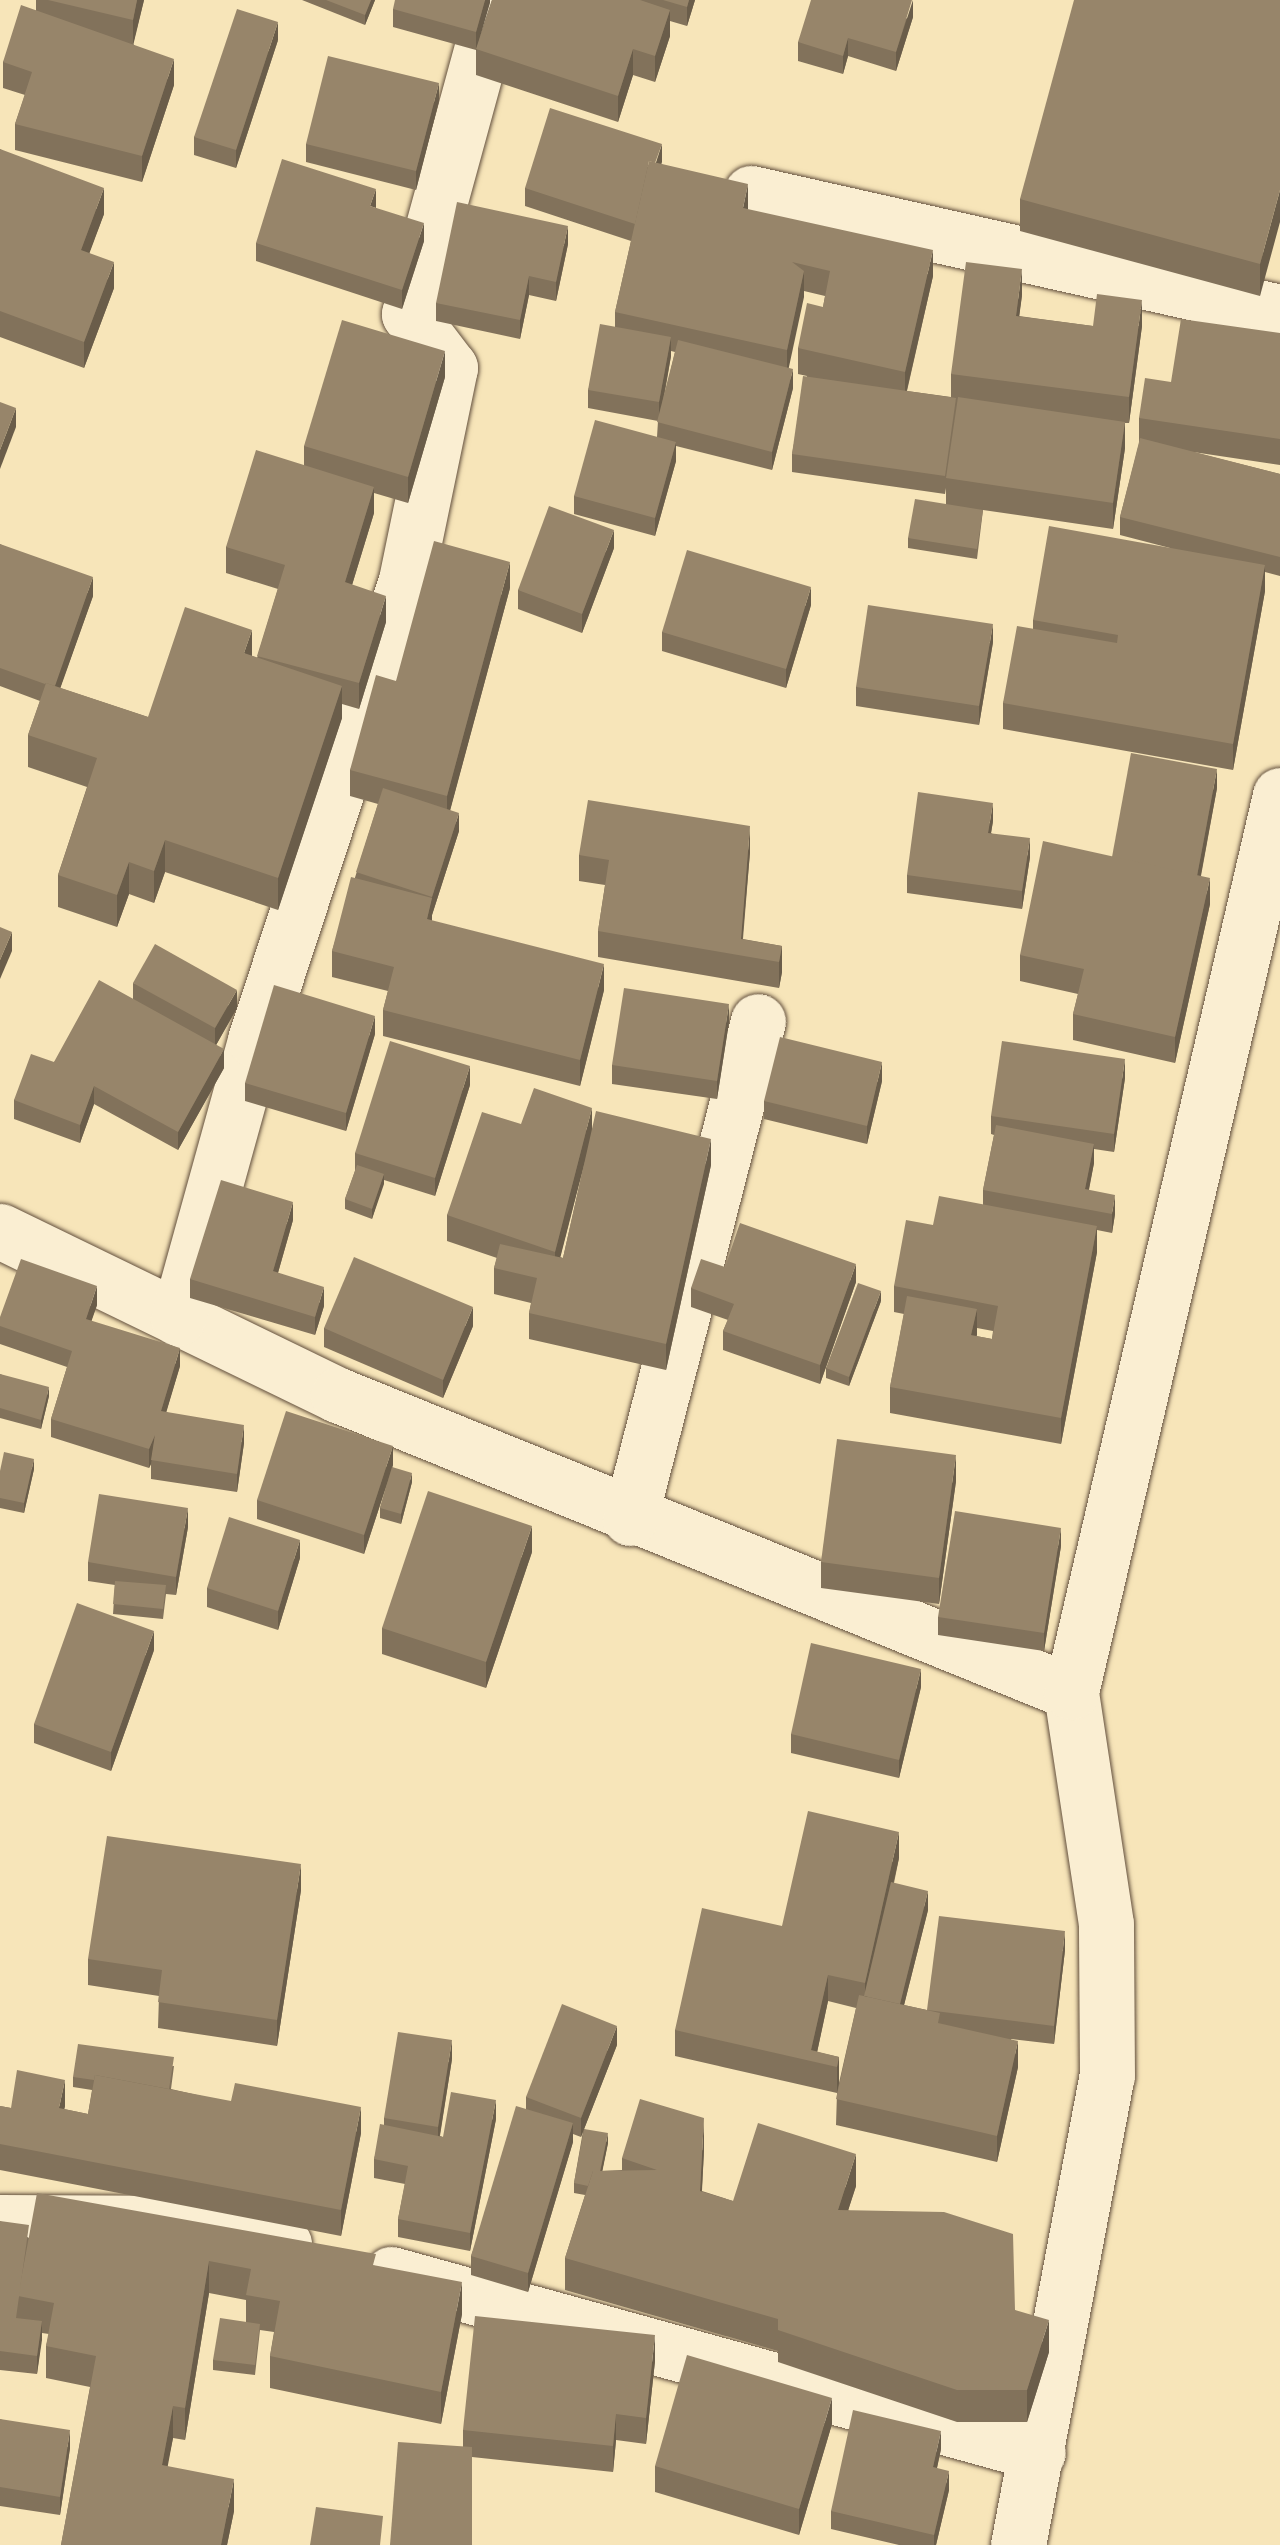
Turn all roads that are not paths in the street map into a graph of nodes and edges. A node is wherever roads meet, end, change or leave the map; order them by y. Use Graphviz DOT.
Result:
graph roads {
  1 [pos="495,0"];
  2 [pos="751,194"];
  3 [pos="1280,312"];
  4 [pos="1280,795"];
  5 [pos="758,1021"];
  6 [pos="0,1231"];
  7 [pos="178,1318"];
  8 [pos="630,1518"];
  9 [pos="1071,1692"];
  10 [pos="0,2222"];
  11 [pos="1038,2453"];
  12 [pos="1018,2545"];
  1 -- 7 [label="street"];
  2 -- 3 [label="street"];
  4 -- 9 [label="street"];
  5 -- 8 [label="street"];
  6 -- 7 [label="street"];
  7 -- 8 [label="street"];
  8 -- 9 [label="street"];
  9 -- 11 [label="street"];
  10 -- 11 [label="street"];
  11 -- 12 [label="street"];
}
